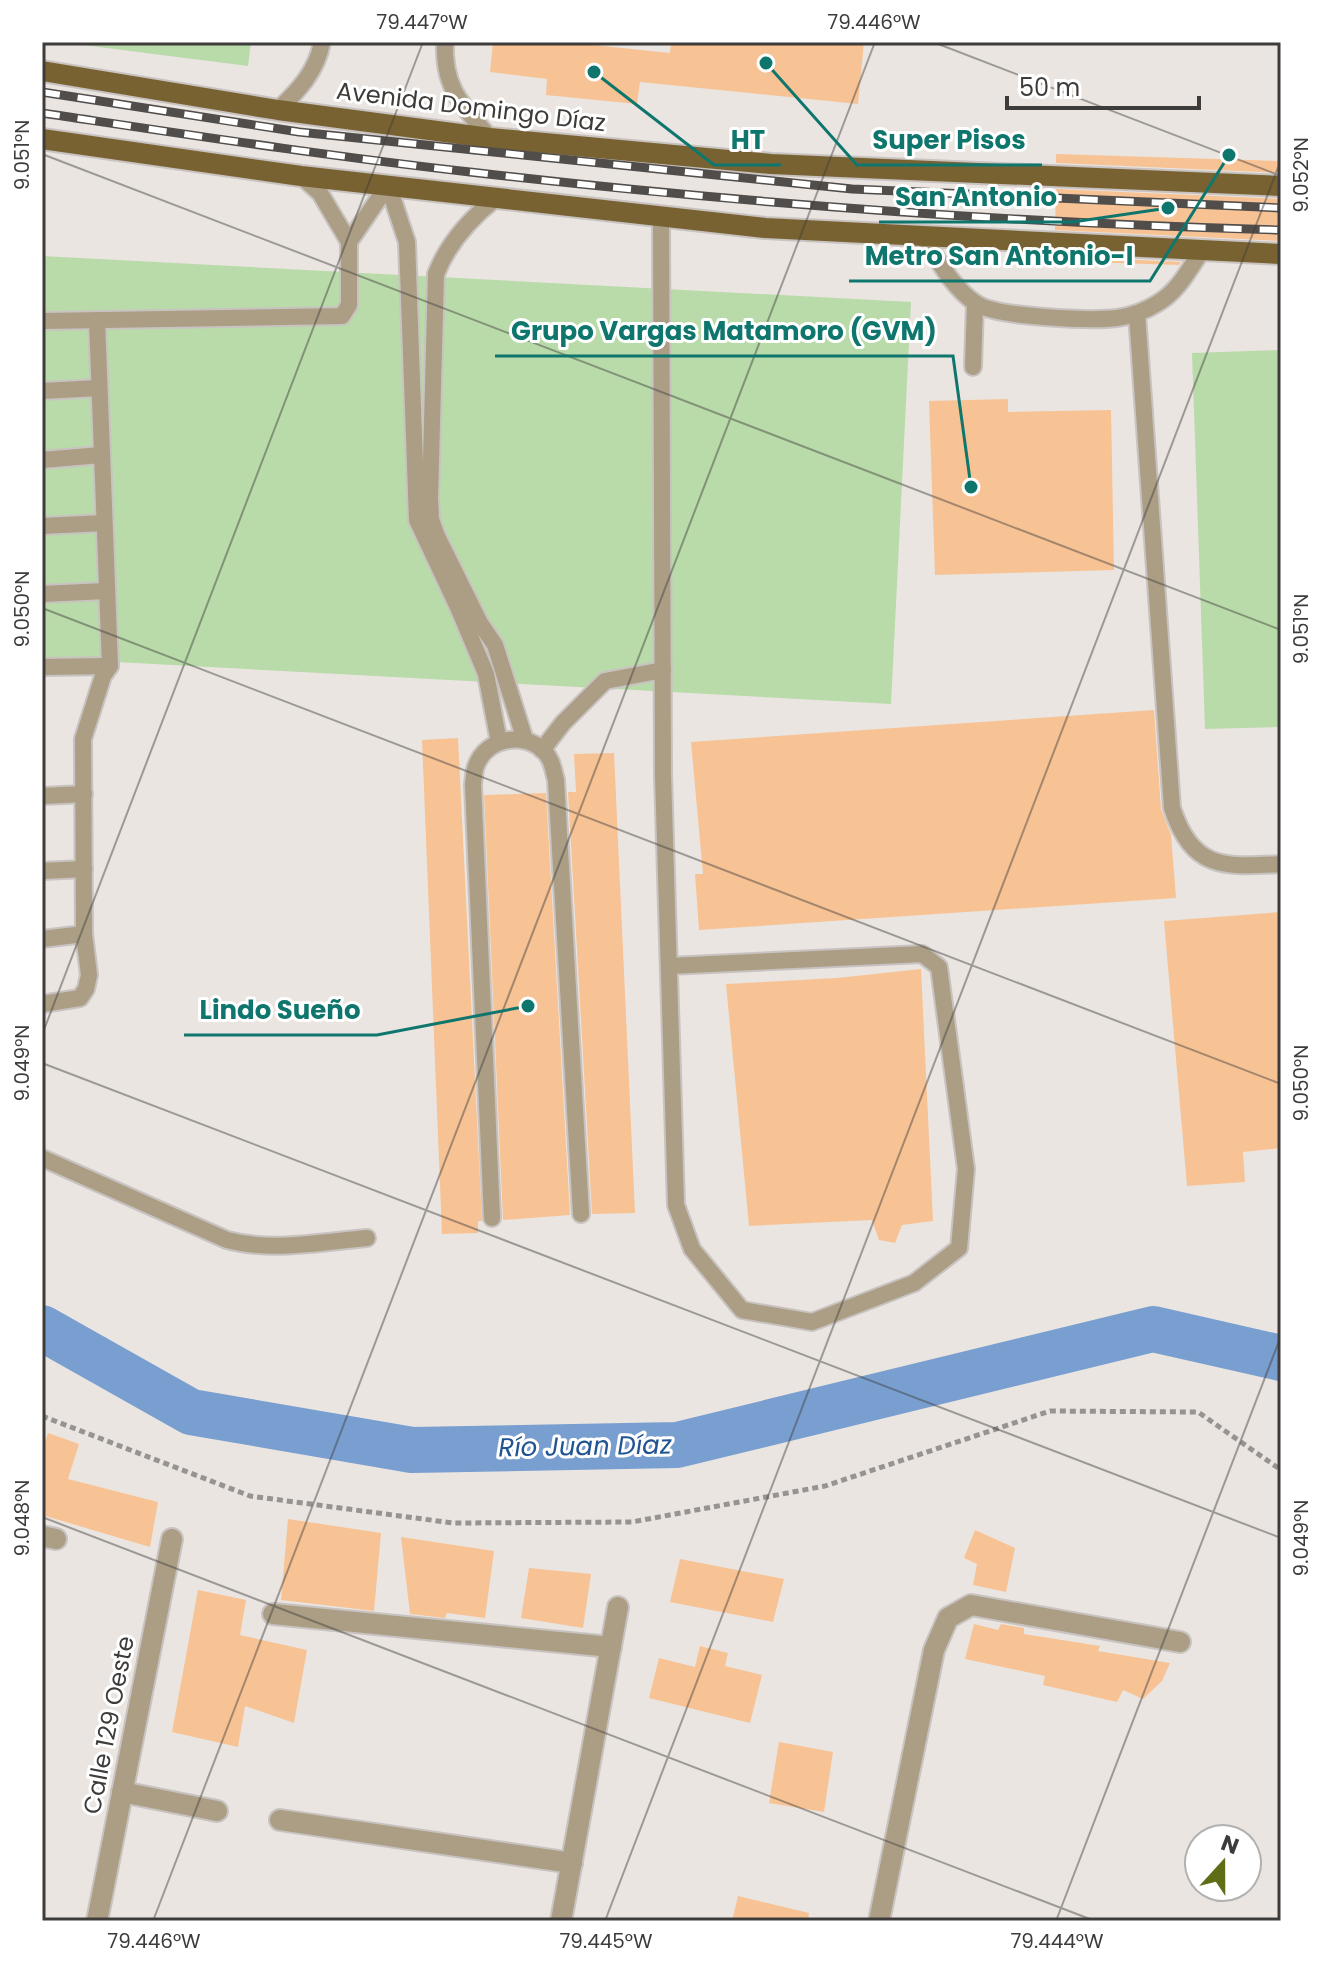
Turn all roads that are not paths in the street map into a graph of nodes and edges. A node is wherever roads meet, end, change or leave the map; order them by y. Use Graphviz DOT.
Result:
graph roads {
  1 [pos="322,42"];
  2 [pos="445,42"];
  3 [pos="42,71"];
  4 [pos="278,110"];
  5 [pos="490,138"];
  6 [pos="42,139"];
  7 [pos="301,176"];
  8 [pos="388,185"];
  9 [pos="1281,186"];
  10 [pos="496,198"];
  11 [pos="661,216"];
  12 [pos="923,236"];
  13 [pos="349,242"];
  14 [pos="1201,252"];
  15 [pos="1281,254"];
  16 [pos="975,303"];
  17 [pos="1137,314"];
  18 [pos="97,320"];
  19 [pos="42,321"];
  20 [pos="973,367"];
  21 [pos="99,388"];
  22 [pos="42,391"];
  23 [pos="101,455"];
  24 [pos="42,460"];
  25 [pos="104,523"];
  26 [pos="42,526"];
  27 [pos="106,591"];
  28 [pos="42,594"];
  29 [pos="110,666"];
  30 [pos="42,667"];
  31 [pos="663,670"];
  32 [pos="525,740"];
  33 [pos="499,742"];
  34 [pos="542,750"];
  35 [pos="84,794"];
  36 [pos="42,796"];
  37 [pos="1281,864"];
  38 [pos="84,869"];
  39 [pos="42,871"];
  40 [pos="84,934"];
  41 [pos="42,939"];
  42 [pos="669,966"];
  43 [pos="42,1004"];
  44 [pos="42,1158"];
  45 [pos="581,1214"];
  46 [pos="492,1218"];
  47 [pos="367,1238"];
  48 [pos="172,1539"];
  49 [pos="618,1607"];
  50 [pos="273,1614"];
  51 [pos="1180,1642"];
  52 [pos="611,1647"];
  53 [pos="122,1792"];
  54 [pos="217,1811"];
  55 [pos="280,1820"];
  56 [pos="572,1863"];
  57 [pos="97,1921"];
  58 [pos="561,1921"];
  59 [pos="879,1921"];
  1 -- 4 [label="lane"];
  2 -- 5 [label="lane"];
  3 -- 4 [label="main road, Avenida Domingo Díaz"];
  4 -- 5 [label="main road, Avenida Domingo Díaz"];
  5 -- 9 [label="main road, Avenida Domingo Díaz"];
  6 -- 7 [label="main road"];
  7 -- 8 [label="main road"];
  7 -- 13 [label="lane"];
  8 -- 10 [label="main road"];
  8 -- 13 [label="lane"];
  8 -- 33 [label="lane"];
  10 -- 11 [label="main road"];
  10 -- 32 [label="lane"];
  11 -- 12 [label="main road"];
  11 -- 31 [label="lane"];
  12 -- 14 [label="main road"];
  12 -- 16 [label="lane"];
  13 -- 18 [label="lane"];
  14 -- 15 [label="main road"];
  14 -- 17 [label="lane"];
  16 -- 17 [label="lane"];
  16 -- 20 [label="lane"];
  17 -- 37 [label="lane"];
  18 -- 19 [label="lane"];
  18 -- 21 [label="lane"];
  21 -- 22 [label="lane"];
  21 -- 23 [label="lane"];
  23 -- 24 [label="lane"];
  23 -- 25 [label="lane"];
  25 -- 26 [label="lane"];
  25 -- 27 [label="lane"];
  27 -- 28 [label="lane"];
  27 -- 29 [label="lane"];
  29 -- 30 [label="lane"];
  29 -- 35 [label="lane"];
  31 -- 34 [label="lane"];
  31 -- 42 [label="lane"];
  32 -- 33 [label="lane"];
  32 -- 34 [label="lane"];
  33 -- 46 [label="lane"];
  34 -- 45 [label="lane"];
  35 -- 36 [label="lane"];
  35 -- 38 [label="lane"];
  38 -- 39 [label="lane"];
  38 -- 40 [label="lane"];
  40 -- 41 [label="lane"];
  40 -- 43 [label="lane"];
  42 -- 42 [label="lane"];
  44 -- 47 [label="lane"];
  48 -- 53 [label="street, Calle 129 Oeste"];
  49 -- 52 [label="street"];
  50 -- 52 [label="street"];
  51 -- 59 [label="street"];
  52 -- 56 [label="street"];
  53 -- 54 [label="street"];
  53 -- 57 [label="street, Calle 129 Oeste"];
  55 -- 56 [label="street"];
  56 -- 58 [label="street"];
}
